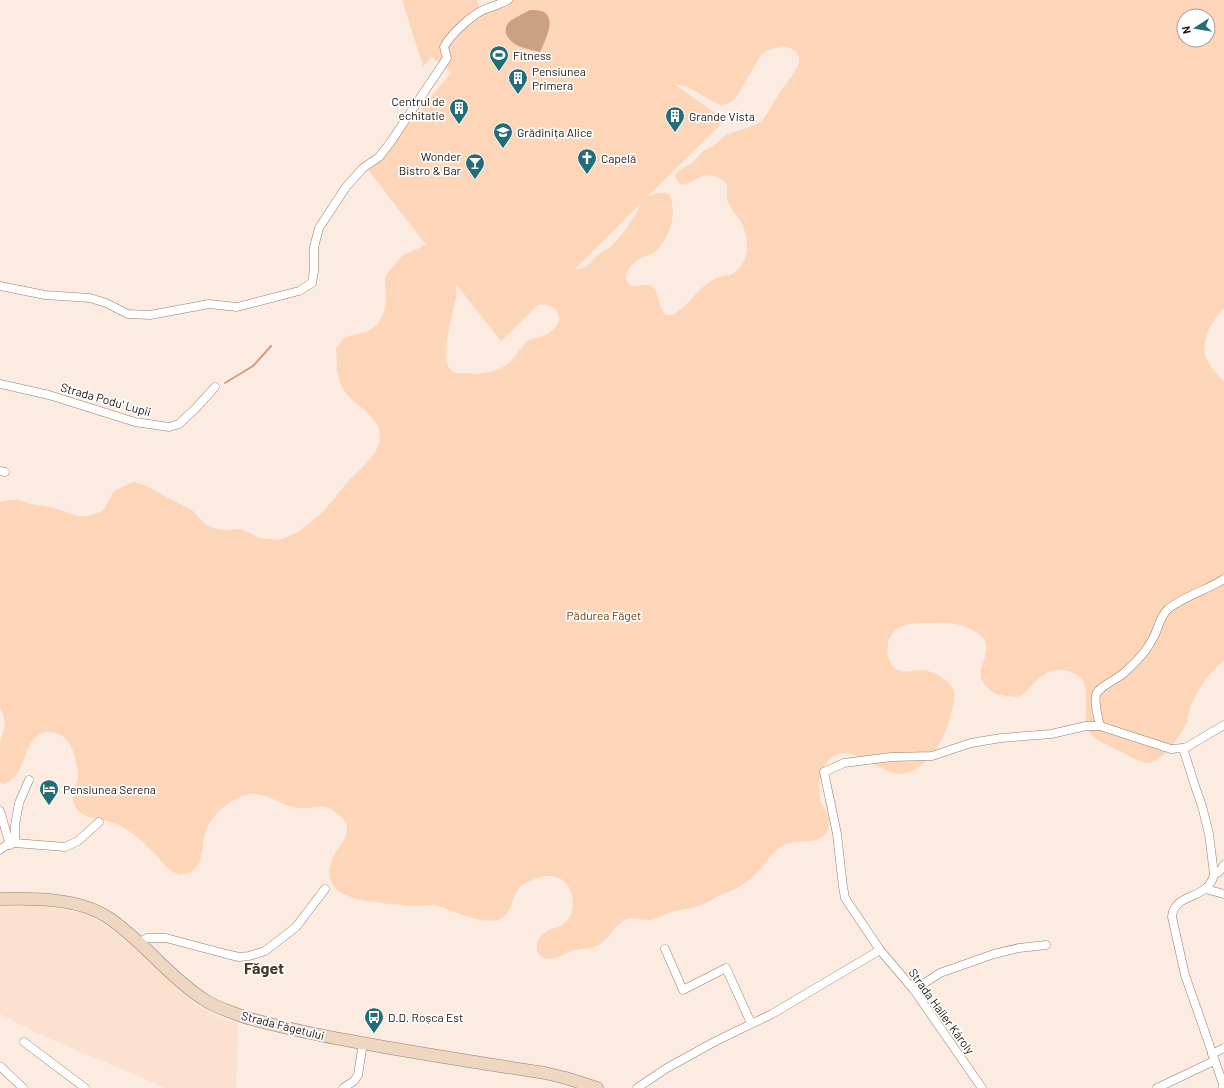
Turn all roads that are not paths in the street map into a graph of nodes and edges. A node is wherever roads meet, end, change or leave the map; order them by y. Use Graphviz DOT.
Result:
graph roads {
  1 [pos="508,0"];
  2 [pos="0,286"];
  3 [pos="0,384"];
  4 [pos="215,387"];
  5 [pos="1224,579"];
  6 [pos="1224,725"];
  7 [pos="1100,726"];
  8 [pos="1183,748"];
  9 [pos="29,780"];
  10 [pos="0,811"];
  11 [pos="100,822"];
  12 [pos="12,844"];
  13 [pos="0,850"];
  14 [pos="1224,865"];
  15 [pos="1214,874"];
  16 [pos="325,889"];
  17 [pos="1205,889"];
  18 [pos="1224,894"];
  19 [pos="0,899"];
  20 [pos="139,943"];
  21 [pos="1046,945"];
  22 [pos="665,949"];
  23 [pos="880,950"];
  24 [pos="914,990"];
  25 [pos="751,1023"];
  26 [pos="24,1042"];
  27 [pos="363,1043"];
  28 [pos="1224,1048"];
  29 [pos="1213,1057"];
  30 [pos="1,1067"];
  31 [pos="23,1088"];
  32 [pos="85,1088"];
  33 [pos="344,1088"];
  34 [pos="597,1088"];
  35 [pos="637,1088"];
  36 [pos="982,1088"];
  37 [pos="1157,1088"];
  38 [pos="1223,1088"];
  1 -- 2 [label="street"];
  3 -- 4 [label="street, Strada Podu' Lupii"];
  5 -- 7 [label="street"];
  6 -- 8 [label="street"];
  7 -- 8 [label="street"];
  7 -- 23 [label="street, Strada Haller Károly"];
  8 -- 15 [label="street"];
  9 -- 12 [label="street"];
  10 -- 12 [label="street"];
  11 -- 12 [label="street"];
  12 -- 13 [label="street"];
  14 -- 15 [label="street"];
  15 -- 17 [label="street"];
  16 -- 20 [label="street"];
  17 -- 18 [label="street"];
  17 -- 29 [label="street"];
  19 -- 20 [label="main road, Strada Făgetului"];
  20 -- 27 [label="main road, Strada Făgetului"];
  21 -- 24 [label="street"];
  22 -- 25 [label="street"];
  23 -- 24 [label="street, Strada Haller Károly"];
  23 -- 25 [label="street"];
  24 -- 36 [label="street, Strada Haller Károly"];
  25 -- 35 [label="street"];
  26 -- 32 [label="street"];
  27 -- 33 [label="street"];
  27 -- 34 [label="main road, Strada Făgetului"];
  28 -- 29 [label="street"];
  29 -- 37 [label="street"];
  29 -- 38 [label="street"];
  30 -- 31 [label="street"];
}
